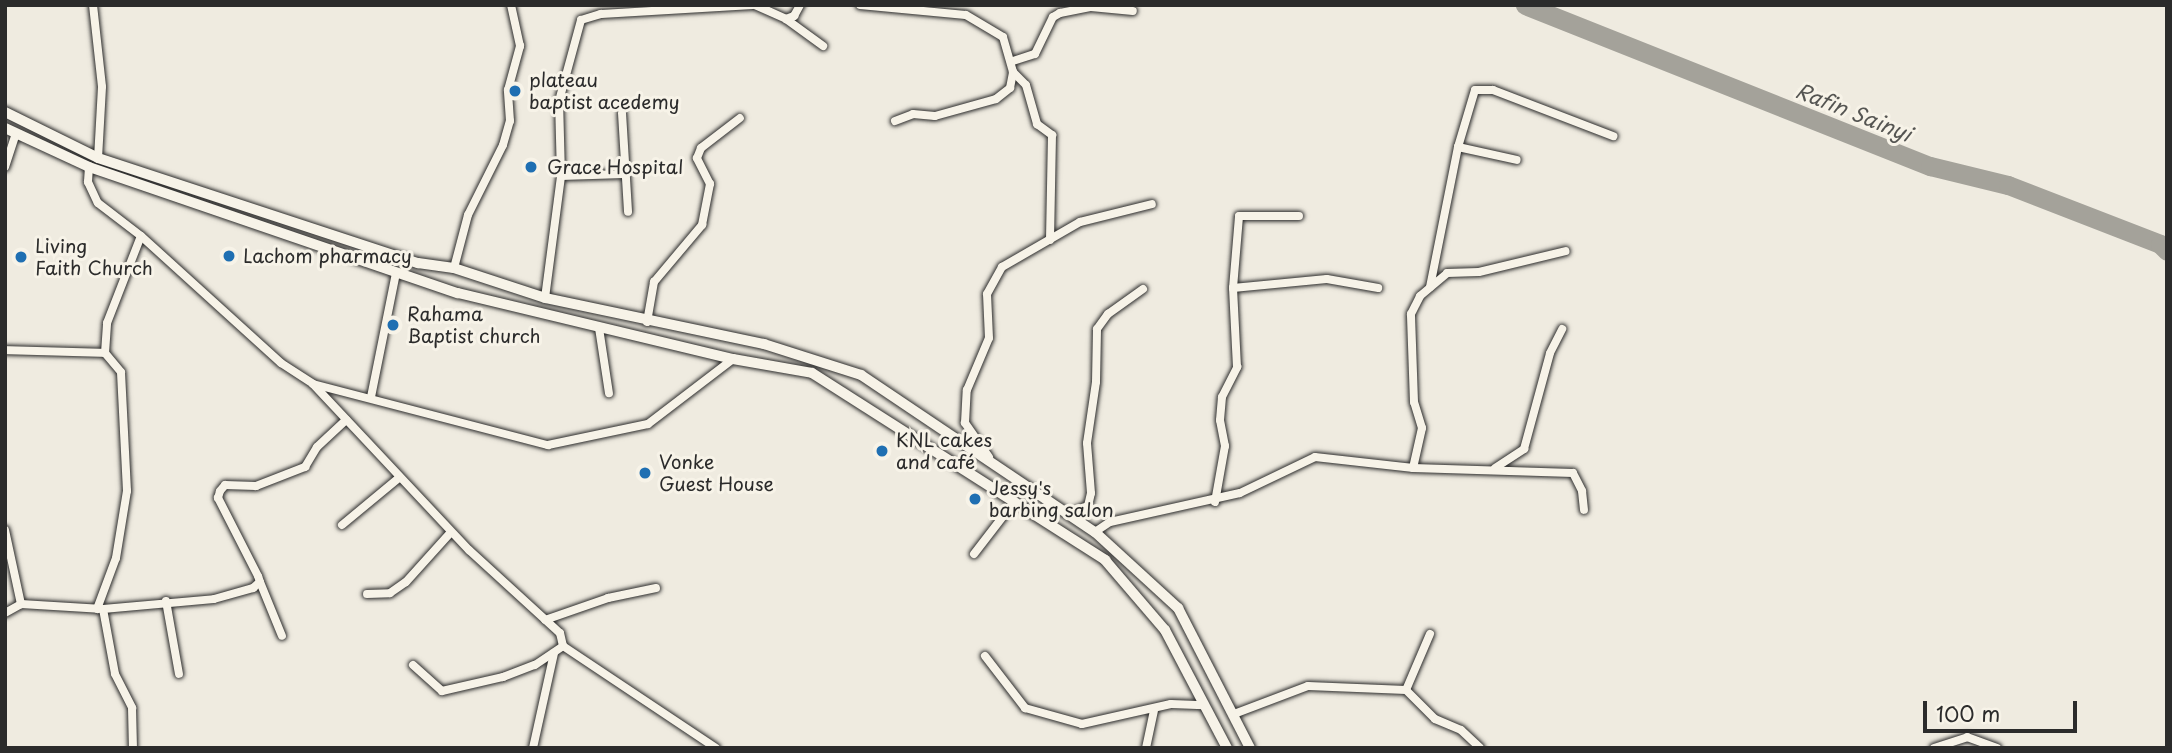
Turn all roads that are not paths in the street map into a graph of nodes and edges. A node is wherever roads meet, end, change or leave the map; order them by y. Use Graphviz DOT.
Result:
graph roads {
  1 [pos="93,5"];
  2 [pos="510,5"];
  3 [pos="754,5"];
  4 [pos="800,5"];
  5 [pos="860,5"];
  6 [pos="670,9"];
  7 [pos="1133,11"];
  8 [pos="786,19"];
  9 [pos="823,46"];
  10 [pos="1013,61"];
  11 [pos="1013,72"];
  12 [pos="5,112"];
  13 [pos="622,113"];
  14 [pos="740,118"];
  15 [pos="895,121"];
  16 [pos="5,128"];
  17 [pos="16,134"];
  18 [pos="1613,136"];
  19 [pos="1458,147"];
  20 [pos="98,158"];
  21 [pos="1517,160"];
  22 [pos="5,167"];
  23 [pos="89,167"];
  24 [pos="624,174"];
  25 [pos="561,176"];
  26 [pos="1152,204"];
  27 [pos="628,212"];
  28 [pos="1299,216"];
  29 [pos="141,236"];
  30 [pos="1050,240"];
  31 [pos="1566,251"];
  32 [pos="454,268"];
  33 [pos="396,273"];
  34 [pos="1430,287"];
  35 [pos="1233,288"];
  36 [pos="1378,288"];
  37 [pos="1143,289"];
  38 [pos="545,298"];
  39 [pos="647,322"];
  40 [pos="599,328"];
  41 [pos="1562,328"];
  42 [pos="5,350"];
  43 [pos="106,353"];
  44 [pos="733,359"];
  45 [pos="313,384"];
  46 [pos="609,393"];
  47 [pos="371,397"];
  48 [pos="346,420"];
  49 [pos="993,462"];
  50 [pos="1413,468"];
  51 [pos="1495,468"];
  52 [pos="400,477"];
  53 [pos="1014,502"];
  54 [pos="1215,502"];
  55 [pos="1584,510"];
  56 [pos="1069,514"];
  57 [pos="342,525"];
  58 [pos="5,530"];
  59 [pos="451,532"];
  60 [pos="1096,532"];
  61 [pos="974,554"];
  62 [pos="260,582"];
  63 [pos="656,588"];
  64 [pos="367,594"];
  65 [pos="166,601"];
  66 [pos="20,604"];
  67 [pos="100,609"];
  68 [pos="5,613"];
  69 [pos="545,620"];
  70 [pos="1430,634"];
  71 [pos="282,636"];
  72 [pos="563,646"];
  73 [pos="554,653"];
  74 [pos="985,656"];
  75 [pos="413,665"];
  76 [pos="179,674"];
  77 [pos="1406,690"];
  78 [pos="1204,705"];
  79 [pos="1154,711"];
  80 [pos="1234,714"];
  81 [pos="133,748"];
  82 [pos="533,748"];
  83 [pos="716,748"];
  84 [pos="1146,748"];
  85 [pos="1227,748"];
  86 [pos="1250,748"];
  87 [pos="1480,748"];
  88 [pos="1934,748"];
  89 [pos="1997,748"];
  1 -- 20 [label="street"];
  2 -- 32 [label="street"];
  3 -- 6 [label="street"];
  3 -- 8 [label="street"];
  4 -- 8 [label="street"];
  5 -- 10 [label="street"];
  6 -- 25 [label="street"];
  7 -- 10 [label="street"];
  8 -- 9 [label="street"];
  10 -- 11 [label="street"];
  11 -- 15 [label="street"];
  11 -- 30 [label="street"];
  12 -- 20 [label="main road"];
  13 -- 24 [label="street"];
  14 -- 39 [label="street"];
  16 -- 17 [label="main road"];
  17 -- 22 [label="street"];
  17 -- 23 [label="main road"];
  18 -- 19 [label="street"];
  19 -- 21 [label="street"];
  19 -- 34 [label="street"];
  20 -- 32 [label="main road"];
  23 -- 29 [label="street"];
  23 -- 33 [label="main road"];
  24 -- 25 [label="street"];
  24 -- 27 [label="street"];
  25 -- 38 [label="street"];
  26 -- 30 [label="street"];
  28 -- 35 [label="street"];
  29 -- 43 [label="street"];
  29 -- 45 [label="street"];
  30 -- 49 [label="street"];
  31 -- 34 [label="street"];
  32 -- 38 [label="main road"];
  33 -- 40 [label="main road"];
  33 -- 47 [label="street"];
  34 -- 50 [label="street"];
  35 -- 36 [label="street"];
  35 -- 54 [label="street"];
  37 -- 56 [label="street"];
  38 -- 39 [label="main road"];
  39 -- 49 [label="main road"];
  40 -- 44 [label="main road"];
  40 -- 46 [label="street"];
  41 -- 51 [label="street"];
  42 -- 43 [label="street"];
  43 -- 67 [label="street"];
  44 -- 47 [label="street"];
  44 -- 53 [label="main road"];
  45 -- 47 [label="street"];
  45 -- 48 [label="street"];
  48 -- 52 [label="street"];
  48 -- 62 [label="street"];
  49 -- 56 [label="main road"];
  50 -- 51 [label="street"];
  50 -- 54 [label="street"];
  51 -- 55 [label="street"];
  52 -- 57 [label="street"];
  52 -- 59 [label="street"];
  53 -- 61 [label="street"];
  53 -- 78 [label="main road"];
  54 -- 60 [label="street"];
  56 -- 60 [label="main road"];
  58 -- 66 [label="street"];
  59 -- 64 [label="street"];
  59 -- 69 [label="street"];
  60 -- 80 [label="main road"];
  62 -- 65 [label="street"];
  62 -- 71 [label="street"];
  63 -- 69 [label="street"];
  65 -- 67 [label="street"];
  65 -- 76 [label="street"];
  66 -- 67 [label="street"];
  66 -- 68 [label="street"];
  67 -- 81 [label="street"];
  69 -- 72 [label="street"];
  70 -- 77 [label="street"];
  72 -- 73 [label="street"];
  72 -- 83 [label="street"];
  73 -- 75 [label="street"];
  73 -- 82 [label="street"];
  74 -- 79 [label="street"];
  77 -- 80 [label="street"];
  77 -- 87 [label="street"];
  78 -- 79 [label="street"];
  78 -- 85 [label="main road"];
  79 -- 84 [label="street"];
  80 -- 86 [label="main road"];
  88 -- 89 [label="street"];
}
